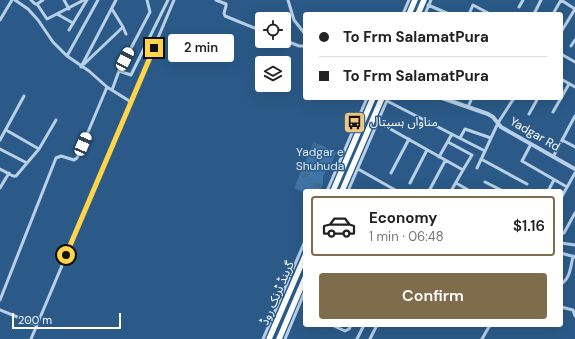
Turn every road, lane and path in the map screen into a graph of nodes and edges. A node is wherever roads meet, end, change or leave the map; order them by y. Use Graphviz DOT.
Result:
graph roads {
  1 [pos="13,0"];
  2 [pos="31,0"];
  3 [pos="43,0"];
  4 [pos="64,0"];
  5 [pos="85,0"];
  6 [pos="98,0"];
  7 [pos="116,0"];
  8 [pos="147,0"];
  9 [pos="174,0"];
  10 [pos="216,0"];
  11 [pos="288,0"];
  12 [pos="409,0"];
  13 [pos="415,0"];
  14 [pos="424,0"];
  15 [pos="431,0"];
  16 [pos="523,0"];
  17 [pos="541,0"];
  18 [pos="561,0"];
  19 [pos="166,1"];
  20 [pos="37,4"];
  21 [pos="428,5"];
  22 [pos="519,7"];
  23 [pos="69,9"];
  24 [pos="112,9"];
  25 [pos="575,9"];
  26 [pos="404,12"];
  27 [pos="410,12"];
  28 [pos="419,12"];
  29 [pos="425,12"];
  30 [pos="444,12"];
  31 [pos="470,12"];
  32 [pos="486,12"];
  33 [pos="535,12"];
  34 [pos="554,12"];
  35 [pos="57,14"];
  36 [pos="0,20"];
  37 [pos="73,23"];
  38 [pos="124,27"];
  39 [pos="255,28"];
  40 [pos="563,29"];
  41 [pos="69,30"];
  42 [pos="303,31"];
  43 [pos="126,34"];
  44 [pos="575,40"];
  45 [pos="291,43"];
  46 [pos="303,46"];
  47 [pos="571,46"];
  48 [pos="563,55"];
  49 [pos="67,56"];
  50 [pos="575,62"];
  51 [pos="81,67"];
  52 [pos="119,71"];
  53 [pos="563,80"];
  54 [pos="569,84"];
  55 [pos="107,87"];
  56 [pos="575,87"];
  57 [pos="112,90"];
  58 [pos="563,94"];
  59 [pos="24,96"];
  60 [pos="367,100"];
  61 [pos="372,100"];
  62 [pos="385,100"];
  63 [pos="385,100"];
  64 [pos="387,100"];
  65 [pos="448,100"];
  66 [pos="471,100"];
  67 [pos="513,100"];
  68 [pos="537,100"];
  69 [pos="560,100"];
  70 [pos="131,102"];
  71 [pos="468,107"];
  72 [pos="365,109"];
  73 [pos="553,112"];
  74 [pos="529,114"];
  75 [pos="575,116"];
  76 [pos="56,120"];
  77 [pos="378,122"];
  78 [pos="498,123"];
  79 [pos="6,130"];
  80 [pos="452,134"];
  81 [pos="460,138"];
  82 [pos="491,138"];
  83 [pos="0,140"];
  84 [pos="409,140"];
  85 [pos="562,140"];
  86 [pos="448,142"];
  87 [pos="531,144"];
  88 [pos="575,147"];
  89 [pos="39,149"];
  90 [pos="0,150"];
  91 [pos="427,150"];
  92 [pos="486,151"];
  93 [pos="553,156"];
  94 [pos="439,157"];
  95 [pos="481,159"];
  96 [pos="445,160"];
  97 [pos="27,164"];
  98 [pos="0,168"];
  99 [pos="477,168"];
  100 [pos="575,168"];
  101 [pos="358,169"];
  102 [pos="463,170"];
  103 [pos="9,173"];
  104 [pos="391,173"];
  105 [pos="575,173"];
  106 [pos="554,180"];
  107 [pos="337,181"];
  108 [pos="486,182"];
  109 [pos="410,183"];
  110 [pos="456,183"];
  111 [pos="345,184"];
  112 [pos="527,184"];
  113 [pos="567,187"];
  114 [pos="0,188"];
  115 [pos="327,189"];
  116 [pos="334,189"];
  117 [pos="343,189"];
  118 [pos="349,189"];
  119 [pos="393,189"];
  120 [pos="430,189"];
  121 [pos="452,189"];
  122 [pos="466,189"];
  123 [pos="499,189"];
  124 [pos="549,189"];
  125 [pos="563,194"];
  126 [pos="575,215"];
  127 [pos="564,233"];
  128 [pos="563,244"];
  129 [pos="575,245"];
  130 [pos="303,246"];
  131 [pos="563,254"];
  132 [pos="574,257"];
  133 [pos="303,261"];
  134 [pos="563,282"];
  135 [pos="303,283"];
  136 [pos="303,296"];
  137 [pos="0,300"];
  138 [pos="563,308"];
  139 [pos="0,310"];
  140 [pos="575,316"];
  141 [pos="37,325"];
  142 [pos="336,327"];
  143 [pos="350,327"];
  144 [pos="363,327"];
  145 [pos="376,327"];
  146 [pos="489,327"];
  147 [pos="30,339"];
  148 [pos="263,339"];
  149 [pos="269,339"];
  150 [pos="279,339"];
  151 [pos="285,339"];
  152 [pos="357,339"];
  153 [pos="370,339"];
  154 [pos="482,339"];
  1 -- 36 [label="street"];
  1 -- 49 [label="street"];
  2 -- 20 [label="street"];
  3 -- 20 [label="street"];
  4 -- 23 [label="street"];
  5 -- 23 [label="street"];
  5 -- 37 [label="street"];
  6 -- 49 [label="street"];
  7 -- 24 [label="street"];
  8 -- 52 [label="street"];
  9 -- 70 [label="street"];
  10 -- 39 [label="street"];
  11 -- 42 [label="street"];
  12 -- 26 [label="street"];
  13 -- 27 [label="highway"];
  14 -- 28 [label="highway"];
  15 -- 21 [label="street"];
  16 -- 22 [label="street"];
  17 -- 33 [label="street"];
  18 -- 25 [label="street"];
  18 -- 34 [label="street"];
  19 -- 52 [label="street"];
  20 -- 35 [label="street"];
  21 -- 29 [label="street"];
  21 -- 30 [label="street"];
  23 -- 35 [label="street"];
  24 -- 38 [label="street"];
  24 -- 51 [label="street"];
  25 -- 40 [label="street"];
  31 -- 32 [label="street"];
  35 -- 37 [label="street"];
  37 -- 41 [label="street"];
  38 -- 43 [label="street"];
  38 -- 51 [label="street"];
  44 -- 47 [label="street"];
  45 -- 46 [label="street"];
  48 -- 50 [label="street"];
  49 -- 51 [label="street"];
  51 -- 55 [label="street"];
  52 -- 57 [label="street"];
  53 -- 54 [label="street"];
  54 -- 56 [label="street"];
  54 -- 58 [label="street"];
  55 -- 57 [label="street"];
  55 -- 137 [label="street"];
  57 -- 70 [label="street"];
  59 -- 79 [label="street"];
  60 -- 72 [label="street"];
  61 -- 72 [label="highway"];
  62 -- 77 [label="street"];
  63 -- 111 [label="highway"];
  64 -- 80 [label="street"];
  65 -- 71 [label="street, Yadgar Rd"];
  66 -- 71 [label="street"];
  67 -- 78 [label="street"];
  68 -- 74 [label="street"];
  69 -- 73 [label="street"];
  70 -- 141 [label="street"];
  71 -- 78 [label="street, Yadgar Rd"];
  72 -- 107 [label="highway"];
  72 -- 115 [label="street"];
  75 -- 85 [label="street"];
  76 -- 89 [label="street"];
  77 -- 84 [label="street"];
  77 -- 101 [label="street"];
  78 -- 82 [label="street"];
  78 -- 87 [label="street, Yadgar Rd"];
  79 -- 83 [label="street"];
  79 -- 89 [label="street"];
  80 -- 81 [label="street"];
  80 -- 86 [label="street"];
  81 -- 82 [label="street"];
  81 -- 92 [label="street"];
  82 -- 92 [label="street"];
  84 -- 91 [label="street"];
  84 -- 104 [label="street"];
  85 -- 88 [label="street"];
  85 -- 93 [label="street"];
  86 -- 94 [label="street"];
  86 -- 102 [label="street"];
  87 -- 93 [label="street, Yadgar Rd"];
  87 -- 106 [label="street"];
  89 -- 97 [label="street"];
  90 -- 97 [label="street"];
  91 -- 94 [label="street"];
  91 -- 109 [label="street"];
  92 -- 95 [label="street"];
  93 -- 100 [label="street, Yadgar Rd"];
  94 -- 96 [label="street"];
  95 -- 99 [label="street"];
  95 -- 112 [label="street"];
  96 -- 102 [label="street"];
  96 -- 120 [label="street"];
  97 -- 103 [label="street"];
  98 -- 103 [label="street"];
  101 -- 118 [label="street"];
  101 -- 119 [label="street"];
  102 -- 110 [label="street"];
  103 -- 114 [label="street"];
  105 -- 113 [label="street"];
  106 -- 113 [label="street"];
  106 -- 124 [label="street"];
  107 -- 111 [label="highway"];
  107 -- 116 [label="highway"];
  108 -- 123 [label="street"];
  110 -- 121 [label="street"];
  110 -- 122 [label="street"];
  111 -- 117 [label="highway"];
  113 -- 125 [label="street"];
  126 -- 127 [label="street"];
  128 -- 129 [label="street"];
  130 -- 148 [label="street"];
  131 -- 132 [label="street"];
  132 -- 134 [label="street"];
  133 -- 149 [label="highway, گرینڈ ٹرنک روڈ"];
  135 -- 150 [label="highway, گرینڈ ٹرنک روڈ"];
  136 -- 151 [label="street"];
  138 -- 140 [label="street"];
  139 -- 141 [label="street"];
  141 -- 147 [label="street"];
  142 -- 143 [label="street"];
  144 -- 152 [label="street"];
  145 -- 153 [label="street"];
  146 -- 154 [label="street"];
}
